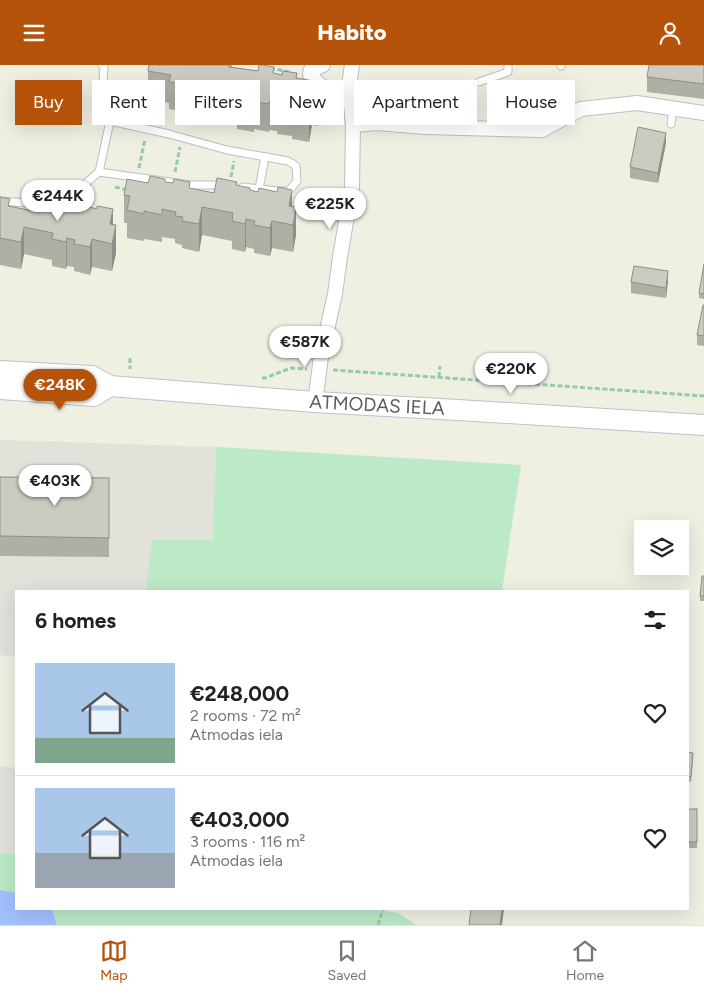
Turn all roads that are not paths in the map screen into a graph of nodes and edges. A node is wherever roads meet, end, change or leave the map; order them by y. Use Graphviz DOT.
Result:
graph roads {
  1 [pos="102,65"];
  2 [pos="323,65"];
  3 [pos="352,65"];
  4 [pos="508,65"];
  5 [pos="103,80"];
  6 [pos="479,82"];
  7 [pos="350,98"];
  8 [pos="673,109"];
  9 [pos="704,113"];
  10 [pos="671,124"];
  11 [pos="109,125"];
  12 [pos="128,125"];
  13 [pos="353,125"];
  14 [pos="266,157"];
  15 [pos="99,172"];
  16 [pos="230,185"];
  17 [pos="240,187"];
  18 [pos="259,189"];
  19 [pos="0,201"];
  20 [pos="0,371"];
  21 [pos="110,386"];
  22 [pos="0,389"];
  23 [pos="315,402"];
  24 [pos="704,425"];
  1 -- 5 [label="lane"];
  2 -- 7 [label="street"];
  3 -- 7 [label="street"];
  4 -- 6 [label="lane"];
  7 -- 13 [label="street"];
  8 -- 9 [label="street"];
  8 -- 10 [label="lane"];
  8 -- 13 [label="street"];
  11 -- 15 [label="lane"];
  12 -- 14 [label="lane"];
  13 -- 23 [label="street"];
  14 -- 18 [label="lane"];
  14 -- 18 [label="lane"];
  15 -- 16 [label="lane"];
  15 -- 19 [label="lane"];
  17 -- 18 [label="lane"];
  20 -- 21 [label="main road, ATMODAS IELA"];
  21 -- 22 [label="main road, ATMODAS IELA"];
  21 -- 23 [label="main road, ATMODAS IELA"];
  23 -- 24 [label="main road, ATMODAS IELA"];
}
